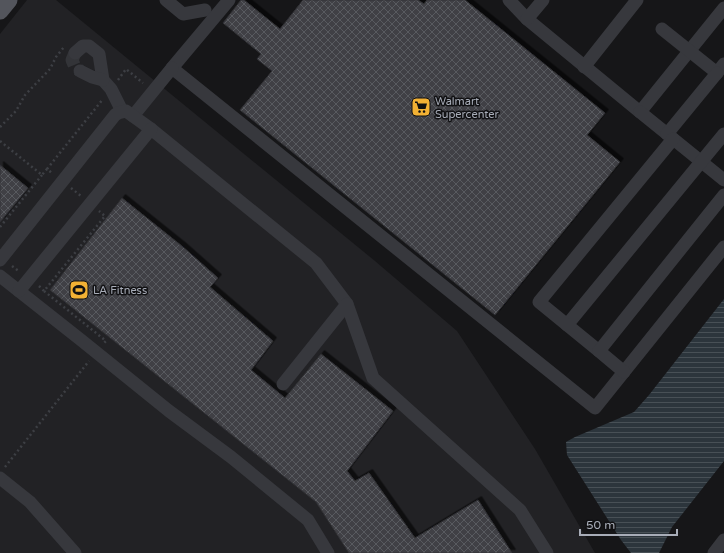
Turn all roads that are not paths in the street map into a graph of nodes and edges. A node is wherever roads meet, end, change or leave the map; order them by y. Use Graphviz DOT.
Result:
graph roads {
  1 [pos="9,0"];
  2 [pos="166,0"];
  3 [pos="193,0"];
  4 [pos="229,0"];
  5 [pos="509,0"];
  6 [pos="543,0"];
  7 [pos="637,0"];
  8 [pos="724,8"];
  9 [pos="0,11"];
  10 [pos="210,13"];
  11 [pos="527,19"];
  12 [pos="662,29"];
  13 [pos="71,49"];
  14 [pos="690,51"];
  15 [pos="584,67"];
  16 [pos="172,68"];
  17 [pos="720,68"];
  18 [pos="80,71"];
  19 [pos="107,84"];
  20 [pos="640,112"];
  21 [pos="128,114"];
  22 [pos="151,129"];
  23 [pos="724,134"];
  24 [pos="670,137"];
  25 [pos="701,162"];
  26 [pos="724,180"];
  27 [pos="724,195"];
  28 [pos="724,247"];
  29 [pos="1,259"];
  30 [pos="0,276"];
  31 [pos="19,291"];
  32 [pos="348,304"];
  33 [pos="567,325"];
  34 [pos="599,351"];
  35 [pos="624,372"];
  36 [pos="283,384"];
  37 [pos="1,475"];
  38 [pos="724,540"];
  39 [pos="75,553"];
  40 [pos="328,553"];
  41 [pos="547,553"];
  42 [pos="714,553"];
  1 -- 9 [label="main road"];
  2 -- 10 [label="street"];
  3 -- 10 [label="street"];
  4 -- 10 [label="street"];
  5 -- 11 [label="street"];
  6 -- 11 [label="street"];
  7 -- 15 [label="street"];
  8 -- 14 [label="street"];
  10 -- 16 [label="street"];
  11 -- 15 [label="street"];
  12 -- 14 [label="street"];
  13 -- 19 [label="street"];
  14 -- 17 [label="street"];
  14 -- 20 [label="street"];
  15 -- 20 [label="street"];
  16 -- 21 [label="street"];
  16 -- 35 [label="street"];
  17 -- 24 [label="street"];
  18 -- 19 [label="street"];
  19 -- 21 [label="street"];
  20 -- 24 [label="street"];
  21 -- 22 [label="street"];
  21 -- 29 [label="street"];
  22 -- 31 [label="street"];
  22 -- 32 [label="street"];
  23 -- 25 [label="street"];
  24 -- 25 [label="street"];
  24 -- 33 [label="street"];
  25 -- 26 [label="street"];
  25 -- 33 [label="street"];
  27 -- 34 [label="street"];
  28 -- 35 [label="street"];
  30 -- 31 [label="street"];
  31 -- 40 [label="street"];
  32 -- 36 [label="street"];
  32 -- 41 [label="street"];
  33 -- 34 [label="street"];
  34 -- 35 [label="street"];
  37 -- 39 [label="street"];
  38 -- 42 [label="street"];
}
